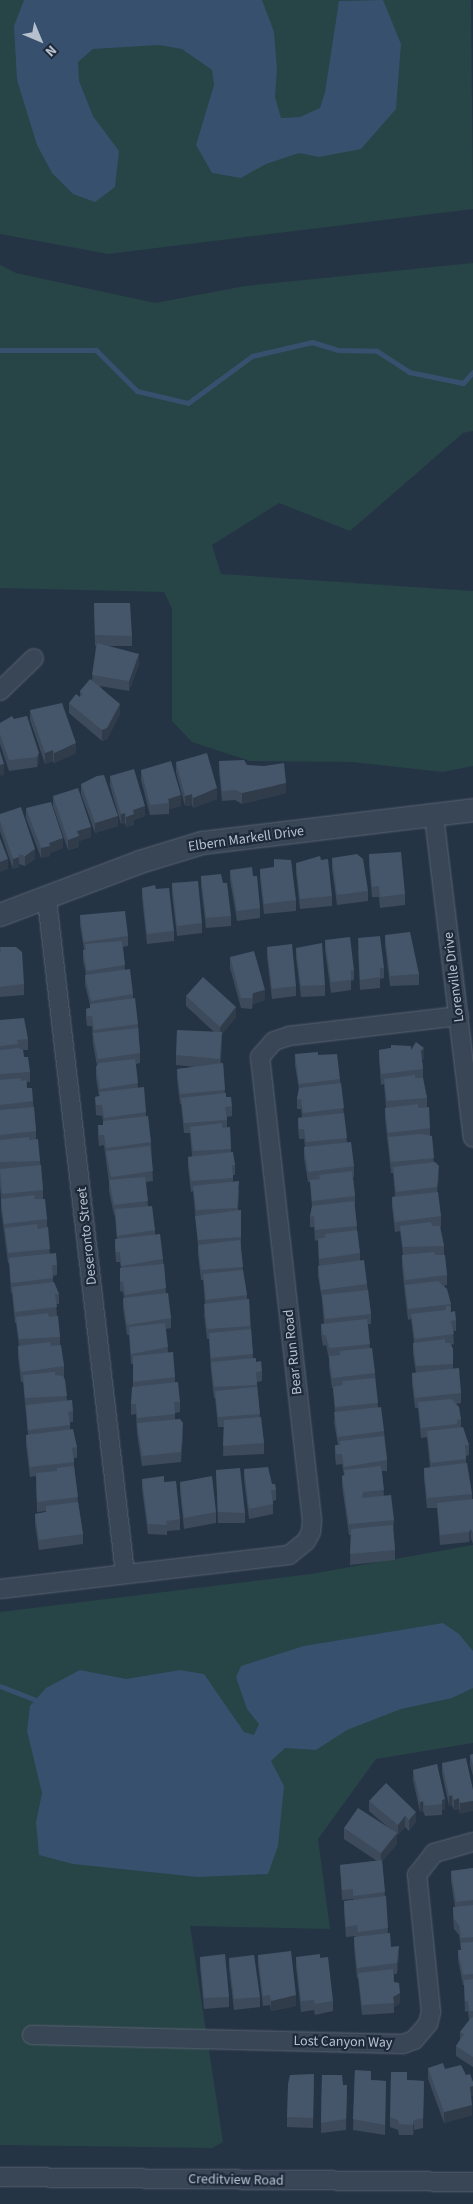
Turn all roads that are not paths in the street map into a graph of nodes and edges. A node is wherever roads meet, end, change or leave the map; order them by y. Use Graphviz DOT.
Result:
graph roads {
  1 [pos="34,658"];
  2 [pos="0,691"];
  3 [pos="473,810"];
  4 [pos="434,816"];
  5 [pos="47,900"];
  6 [pos="0,915"];
  7 [pos="459,1016"];
  8 [pos="473,1138"];
  9 [pos="125,1573"];
  10 [pos="0,1589"];
  11 [pos="473,1842"];
  12 [pos="32,2035"];
  13 [pos="0,2177"];
  14 [pos="473,2182"];
  1 -- 2 [label="street"];
  3 -- 4 [label="street, Elbern Markell Drive"];
  4 -- 5 [label="street, Elbern Markell Drive"];
  4 -- 7 [label="street, Lorenville Drive"];
  5 -- 6 [label="street, Elbern Markell Drive"];
  5 -- 9 [label="street, Deseronto Street"];
  7 -- 8 [label="street, Lorenville Drive"];
  7 -- 9 [label="street, Bear Run Road"];
  9 -- 10 [label="street, Bear Run Road"];
  11 -- 12 [label="street, Lost Canyon Way"];
  13 -- 14 [label="street, Creditview Road"];
}
